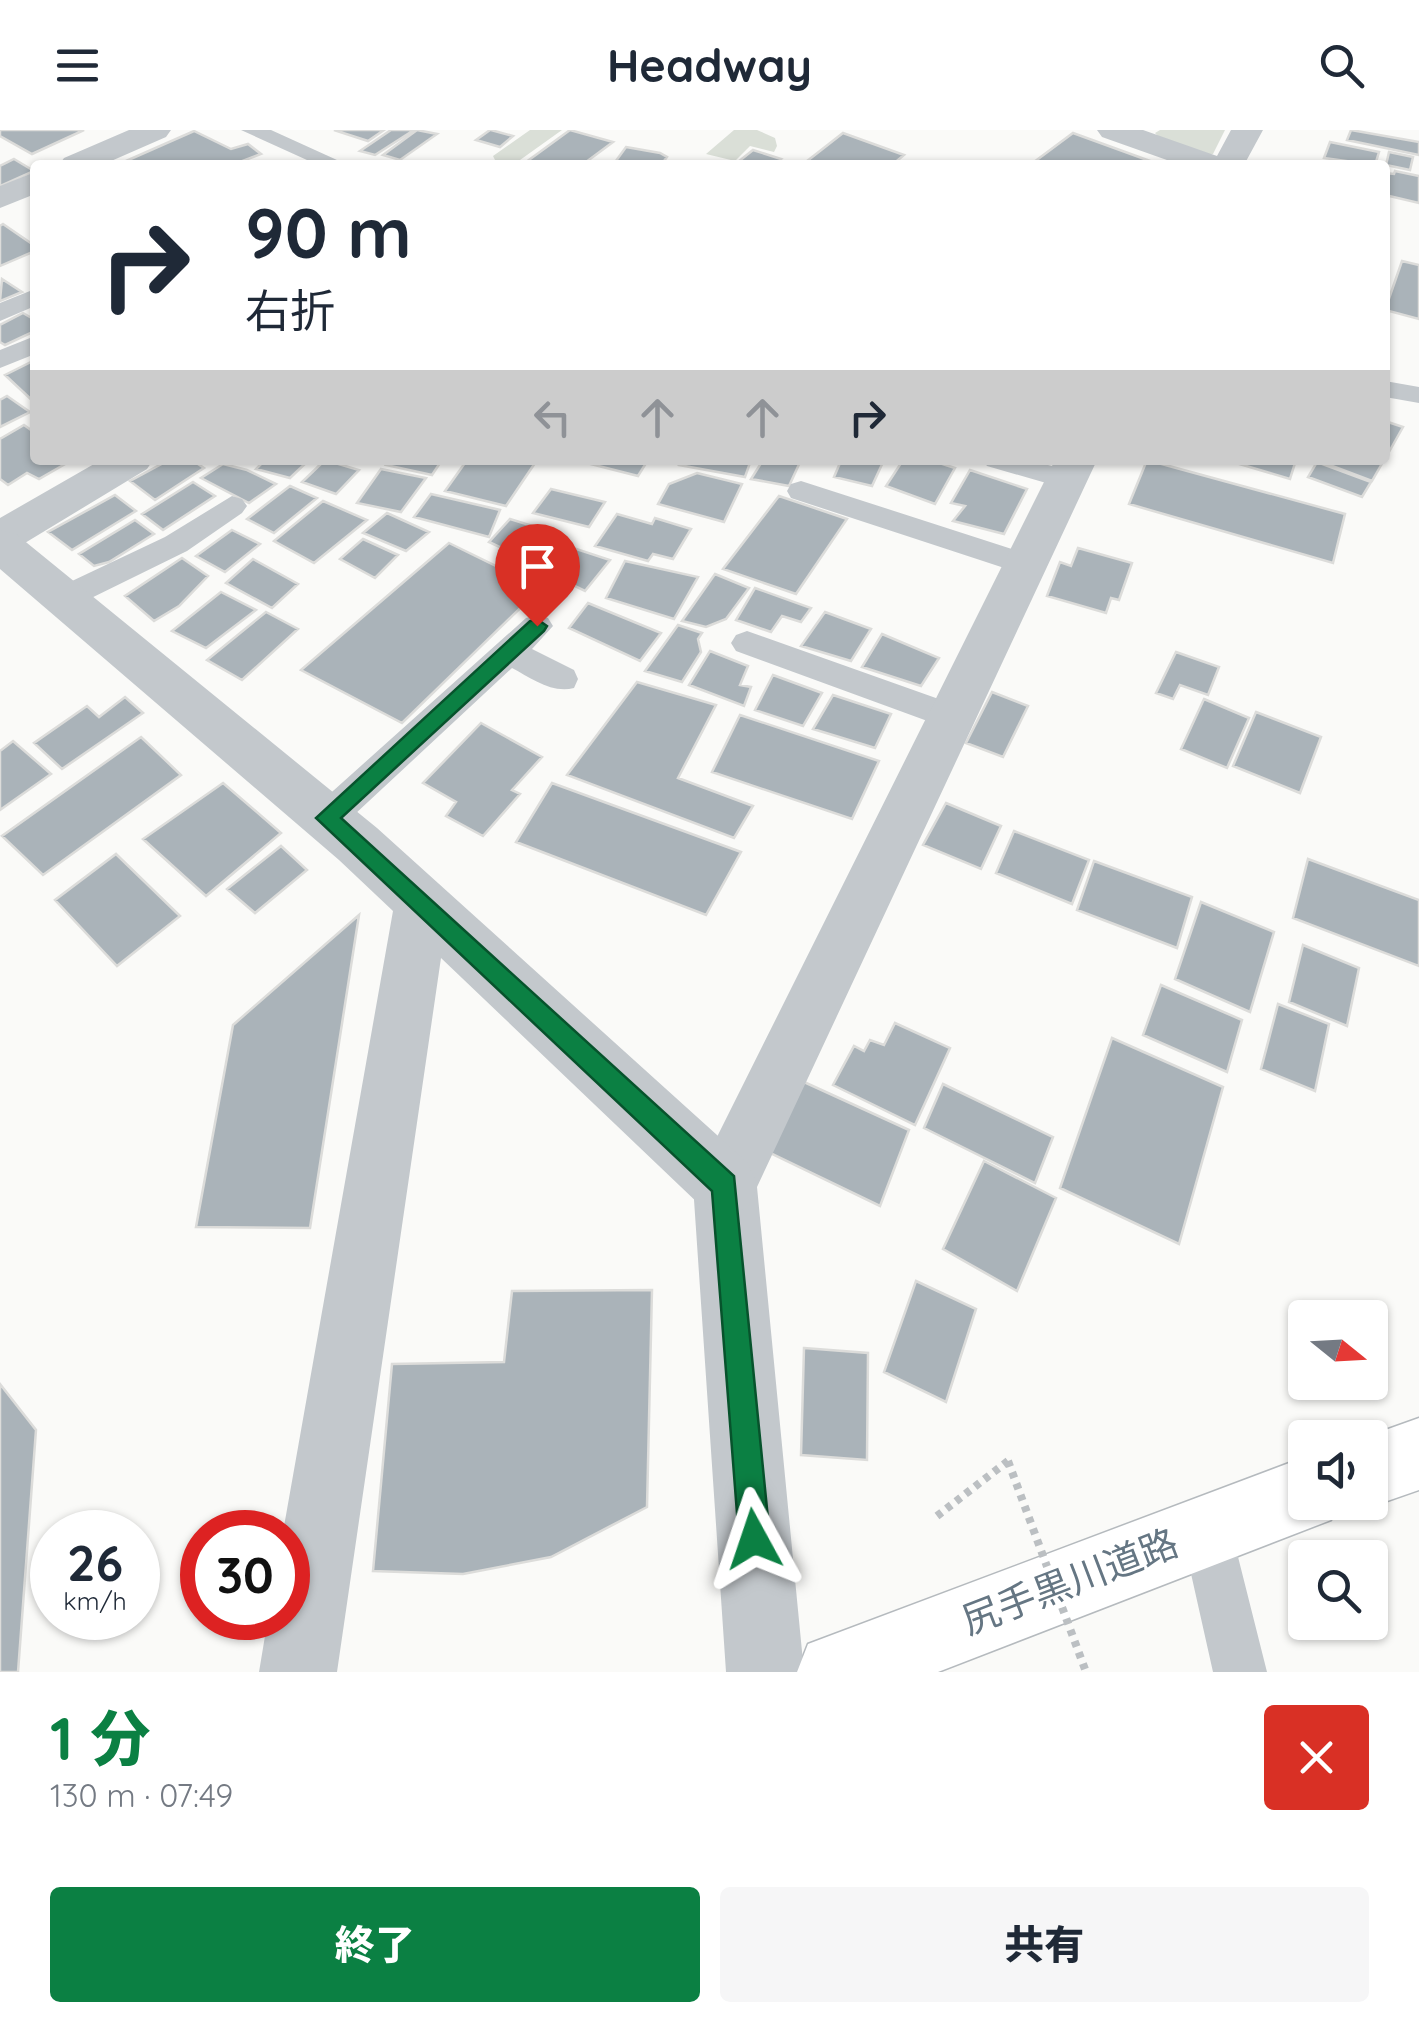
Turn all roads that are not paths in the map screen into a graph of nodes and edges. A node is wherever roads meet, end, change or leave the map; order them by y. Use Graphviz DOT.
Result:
graph roads {
  1 [pos="156,130"];
  2 [pos="252,130"];
  3 [pos="1247,130"];
  4 [pos="1130,132"];
  5 [pos="87,160"];
  6 [pos="325,160"];
  7 [pos="1200,160"];
  8 [pos="1231,160"];
  9 [pos="30,184"];
  10 [pos="0,198"];
  11 [pos="30,298"];
  12 [pos="0,312"];
  13 [pos="30,346"];
  14 [pos="0,360"];
  15 [pos="1390,391"];
  16 [pos="1419,395"];
  17 [pos="124,465"];
  18 [pos="1034,465"];
  19 [pos="1071,470"];
  20 [pos="801,490"];
  21 [pos="232,506"];
  22 [pos="0,541"];
  23 [pos="1026,564"];
  24 [pos="64,598"];
  25 [pos="537,626"];
  26 [pos="747,643"];
  27 [pos="509,652"];
  28 [pos="562,679"];
  29 [pos="952,717"];
  30 [pos="327,818"];
  31 [pos="422,902"];
  32 [pos="725,1185"];
  33 [pos="1419,1454"];
  34 [pos="1388,1465"];
  35 [pos="1288,1500"];
  36 [pos="1206,1529"];
  37 [pos="298,1672"];
  38 [pos="765,1672"];
  39 [pos="836,1672"];
  40 [pos="1240,1672"];
  1 -- 5 [label="street"];
  2 -- 6 [label="lane"];
  3 -- 8 [label="street"];
  4 -- 7 [label="street"];
  9 -- 10 [label="street"];
  11 -- 12 [label="lane"];
  13 -- 14 [label="lane"];
  15 -- 16 [label="lane"];
  17 -- 22 [label="street"];
  18 -- 19 [label="lane"];
  19 -- 23 [label="street"];
  20 -- 23 [label="lane"];
  21 -- 24 [label="lane"];
  22 -- 24 [label="street"];
  23 -- 29 [label="street"];
  24 -- 30 [label="street"];
  25 -- 27 [label="lane"];
  26 -- 29 [label="lane"];
  27 -- 28 [label="lane"];
  27 -- 30 [label="lane"];
  29 -- 32 [label="street"];
  30 -- 31 [label="street"];
  31 -- 32 [label="street"];
  31 -- 37 [label="street"];
  32 -- 38 [label="street"];
  33 -- 34 [label="main road"];
  35 -- 36 [label="main road, 尻手黒川道路"];
  36 -- 39 [label="main road, 尻手黒川道路"];
  36 -- 40 [label="lane"];
}
